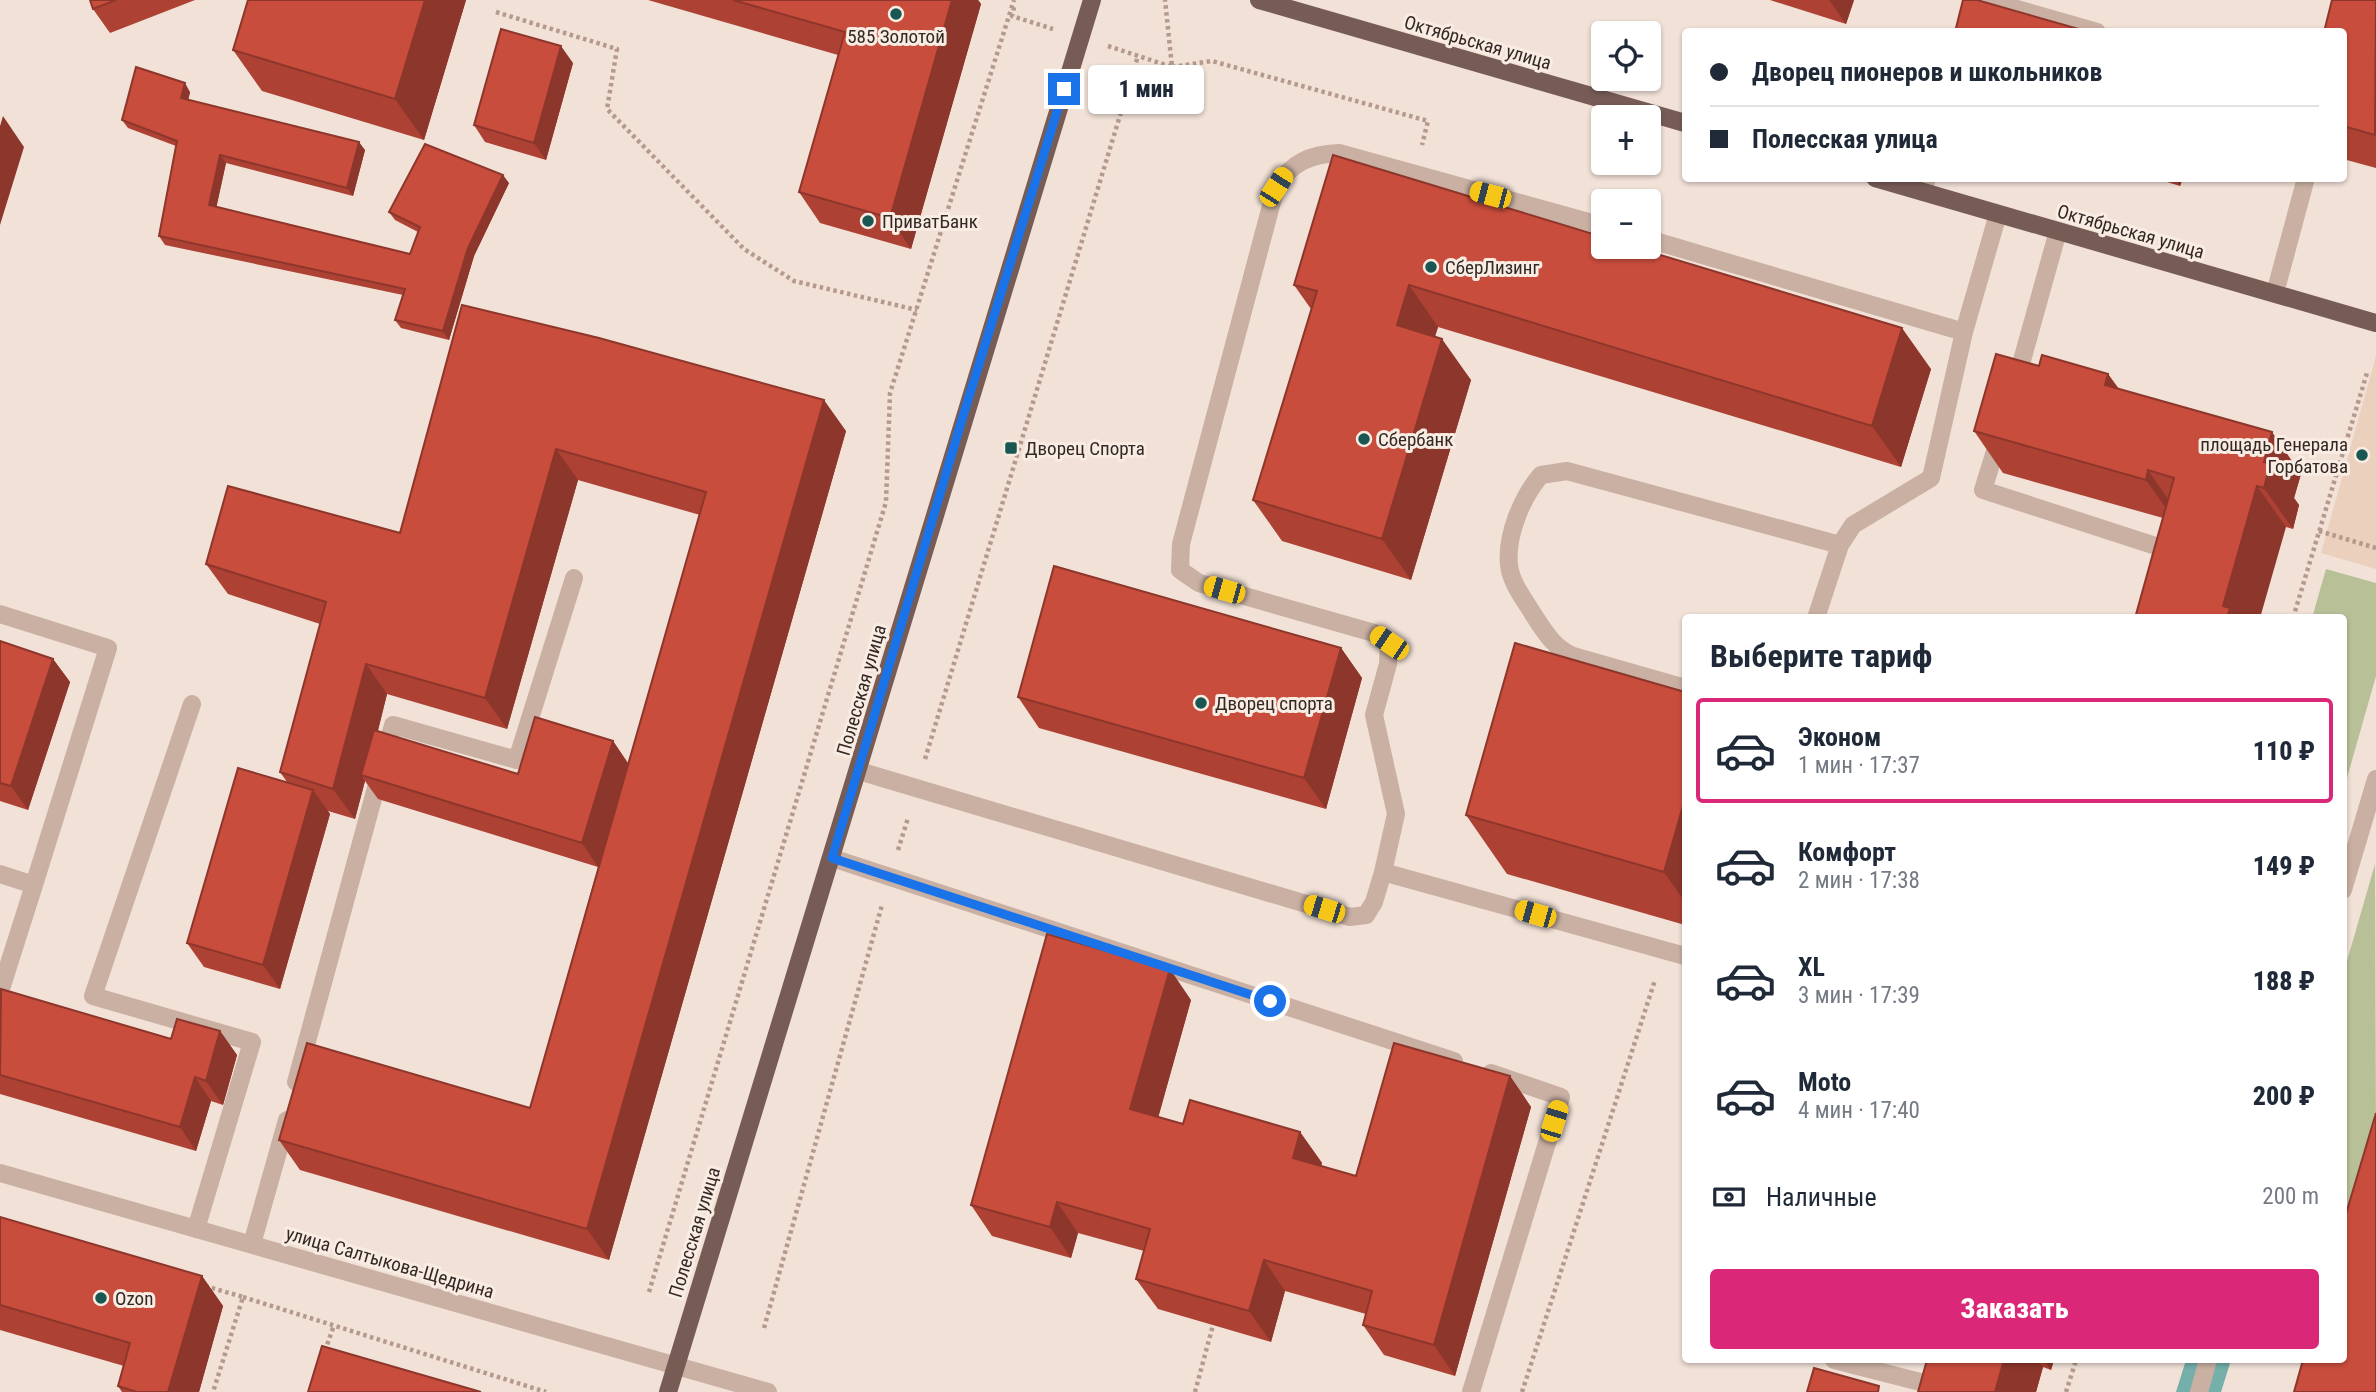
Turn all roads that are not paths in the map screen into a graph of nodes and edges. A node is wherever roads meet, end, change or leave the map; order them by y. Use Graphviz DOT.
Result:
graph roads {
  1 [pos="1092,0"];
  2 [pos="1259,0"];
  3 [pos="1984,0"];
  4 [pos="1976,21"];
  5 [pos="2083,28"];
  6 [pos="1682,122"];
  7 [pos="1904,182"];
  8 [pos="2305,182"];
  9 [pos="1925,185"];
  10 [pos="1998,214"];
  11 [pos="1591,223"];
  12 [pos="2057,231"];
  13 [pos="1661,243"];
  14 [pos="2275,293"];
  15 [pos="2376,323"];
  16 [pos="1964,332"];
  17 [pos="1840,545"];
  18 [pos="2161,572"];
  19 [pos="573,578"];
  20 [pos="0,614"];
  21 [pos="1817,614"];
  22 [pos="1682,687"];
  23 [pos="192,704"];
  24 [pos="859,771"];
  25 [pos="2376,779"];
  26 [pos="832,858"];
  27 [pos="1383,872"];
  28 [pos="0,874"];
  29 [pos="2347,877"];
  30 [pos="34,885"];
  31 [pos="1682,955"];
  32 [pos="0,992"];
  33 [pos="0,1173"];
  34 [pos="196,1228"];
  35 [pos="252,1244"];
  36 [pos="1845,1363"];
  37 [pos="1938,1363"];
  38 [pos="2207,1363"];
  39 [pos="675,1365"];
  40 [pos="668,1392"];
  41 [pos="768,1392"];
  42 [pos="1471,1392"];
  43 [pos="2199,1392"];
  1 -- 24 [label="main road, Полесская улица"];
  2 -- 6 [label="main road, Октябрьская улица"];
  3 -- 4 [label="street"];
  3 -- 5 [label="street"];
  7 -- 9 [label="main road, Октябрьская улица"];
  8 -- 14 [label="street"];
  9 -- 10 [label="main road, Октябрьская улица"];
  10 -- 12 [label="main road, Октябрьская улица"];
  10 -- 16 [label="street"];
  11 -- 27 [label="street"];
  12 -- 14 [label="main road, Октябрьская улица"];
  12 -- 18 [label="street"];
  13 -- 16 [label="street"];
  14 -- 15 [label="main road, Октябрьская улица"];
  16 -- 17 [label="street"];
  17 -- 21 [label="street"];
  17 -- 22 [label="street"];
  19 -- 35 [label="street"];
  20 -- 30 [label="street"];
  23 -- 34 [label="street"];
  24 -- 26 [label="main road, Полесская улица"];
  24 -- 27 [label="street"];
  25 -- 29 [label="street"];
  26 -- 39 [label="main road, Полесская улица"];
  26 -- 42 [label="street"];
  27 -- 31 [label="street"];
  28 -- 30 [label="street"];
  30 -- 32 [label="street"];
  33 -- 34 [label="street, улица Салтыкова-Щедрина"];
  34 -- 35 [label="street, улица Салтыкова-Щедрина"];
  35 -- 39 [label="street, улица Салтыкова-Щедрина"];
  36 -- 37 [label="street"];
  38 -- 43 [label="street"];
  39 -- 40 [label="main road, Полесская улица"];
  39 -- 41 [label="street, улица Салтыкова-Щедрина"];
}
